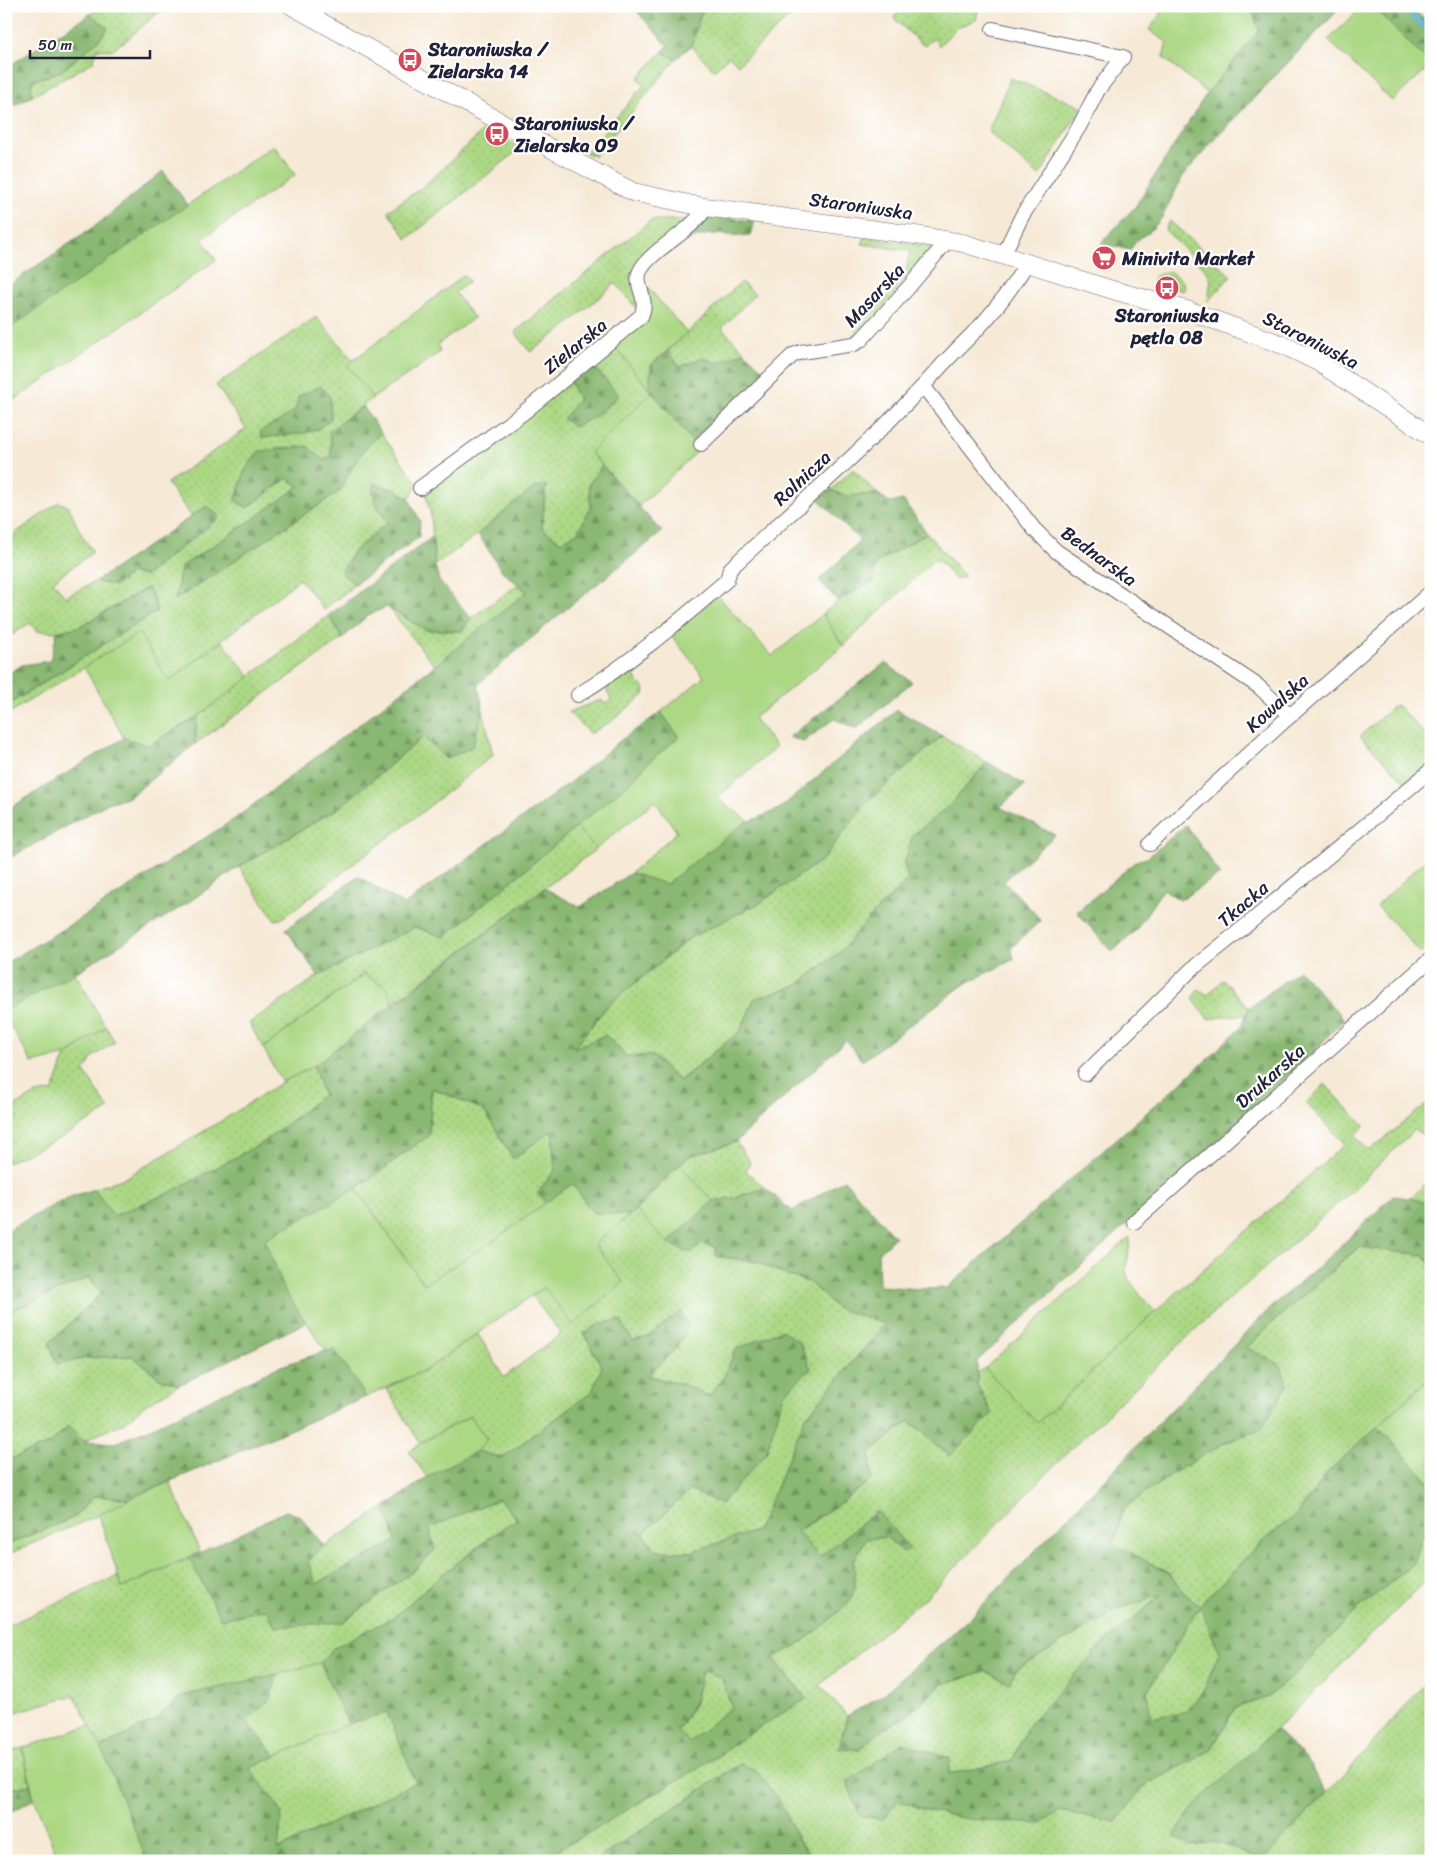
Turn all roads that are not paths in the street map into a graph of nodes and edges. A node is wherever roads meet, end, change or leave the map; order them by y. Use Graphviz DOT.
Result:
graph roads {
  1 [pos="292,6"];
  2 [pos="994,29"];
  3 [pos="707,207"];
  4 [pos="947,240"];
  5 [pos="1003,255"];
  6 [pos="1028,262"];
  7 [pos="924,387"];
  8 [pos="1431,436"];
  9 [pos="701,444"];
  10 [pos="420,488"];
  11 [pos="1431,592"];
  12 [pos="578,695"];
  13 [pos="1290,716"];
  14 [pos="1431,770"];
  15 [pos="1150,844"];
  16 [pos="1431,959"];
  17 [pos="1085,1074"];
  18 [pos="1134,1222"];
  1 -- 3 [label="street, Staroniwska"];
  2 -- 5 [label="street"];
  3 -- 4 [label="street, Staroniwska"];
  3 -- 10 [label="street, Zielarska"];
  4 -- 5 [label="street, Staroniwska"];
  4 -- 9 [label="street, Masarska"];
  5 -- 6 [label="street, Staroniwska"];
  6 -- 7 [label="street, Rolnicza"];
  6 -- 8 [label="street, Staroniwska"];
  7 -- 12 [label="street, Rolnicza"];
  7 -- 13 [label="street, Bednarska"];
  11 -- 13 [label="street, Kowalska"];
  13 -- 15 [label="street, Kowalska"];
  14 -- 17 [label="street, Tkacka"];
  16 -- 18 [label="street, Drukarska"];
}
